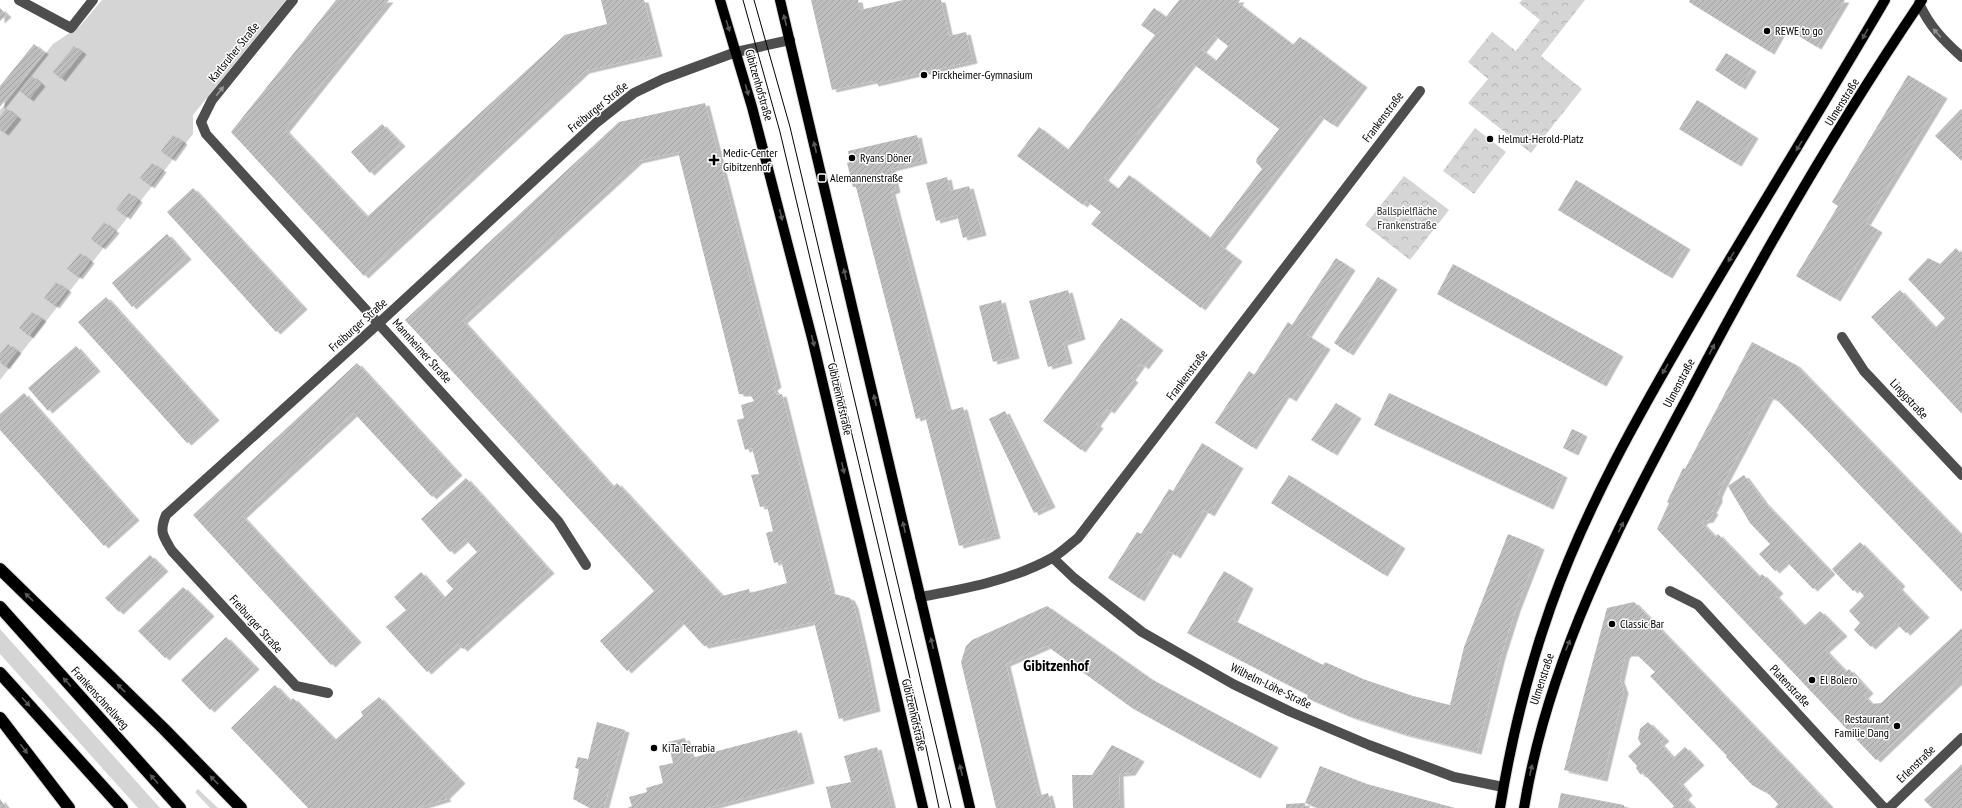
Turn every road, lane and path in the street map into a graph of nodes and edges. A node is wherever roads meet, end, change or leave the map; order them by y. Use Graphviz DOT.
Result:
graph roads {
  1 [pos="19,0"];
  2 [pos="93,0"];
  3 [pos="293,0"];
  4 [pos="720,0"];
  5 [pos="780,0"];
  6 [pos="1885,0"];
  7 [pos="1920,2"];
  8 [pos="790,40"];
  9 [pos="736,52"];
  10 [pos="1962,57"];
  11 [pos="1420,91"];
  12 [pos="201,124"];
  13 [pos="379,323"];
  14 [pos="1842,337"];
  15 [pos="1962,475"];
  16 [pos="1053,558"];
  17 [pos="586,565"];
  18 [pos="0,570"];
  19 [pos="1670,591"];
  20 [pos="920,597"];
  21 [pos="0,607"];
  22 [pos="0,673"];
  23 [pos="328,693"];
  24 [pos="0,718"];
  25 [pos="1962,738"];
  26 [pos="1503,787"];
  27 [pos="69,808"];
  28 [pos="122,808"];
  29 [pos="180,808"];
  30 [pos="241,808"];
  31 [pos="923,808"];
  32 [pos="970,808"];
  33 [pos="1500,808"];
  34 [pos="1524,808"];
  35 [pos="1884,808"];
  36 [pos="1889,808"];
  1 -- 2 [label="street"];
  12 -- 3 [label="street, Karlsruher Straße, one-way"];
  4 -- 9 [label="main road, Gibitzenhofstraße, one-way"];
  8 -- 5 [label="main road, one-way"];
  6 -- 26 [label="main road, Ulmenstraße, one-way"];
  10 -- 7 [label="street, one-way"];
  34 -- 7 [label="main road, Ulmenstraße, one-way"];
  8 -- 9 [label="street, Freiburger Straße"];
  20 -- 8 [label="main road, one-way"];
  9 -- 13 [label="street, Freiburger Straße"];
  9 -- 31 [label="main road, Gibitzenhofstraße, one-way"];
  11 -- 16 [label="street, Frankenstraße"];
  12 -- 13 [label="street, Mannheimer Straße"];
  13 -- 17 [label="street, Mannheimer Straße"];
  13 -- 23 [label="street, Freiburger Straße"];
  14 -- 15 [label="street, Linggstraße"];
  16 -- 20 [label="street, Frankenstraße"];
  16 -- 26 [label="street, Wilhelm-Löhe-Straße"];
  30 -- 18 [label="highway, one-way"];
  19 -- 35 [label="street, Platenstraße"];
  32 -- 20 [label="main road, one-way"];
  29 -- 21 [label="highway, Frankenschnellweg, one-way"];
  22 -- 28 [label="highway, one-way"];
  24 -- 27 [label="highway, one-way"];
  25 -- 36 [label="street, Erlenstraße"];
  26 -- 33 [label="main road, Ulmenstraße"];
}
